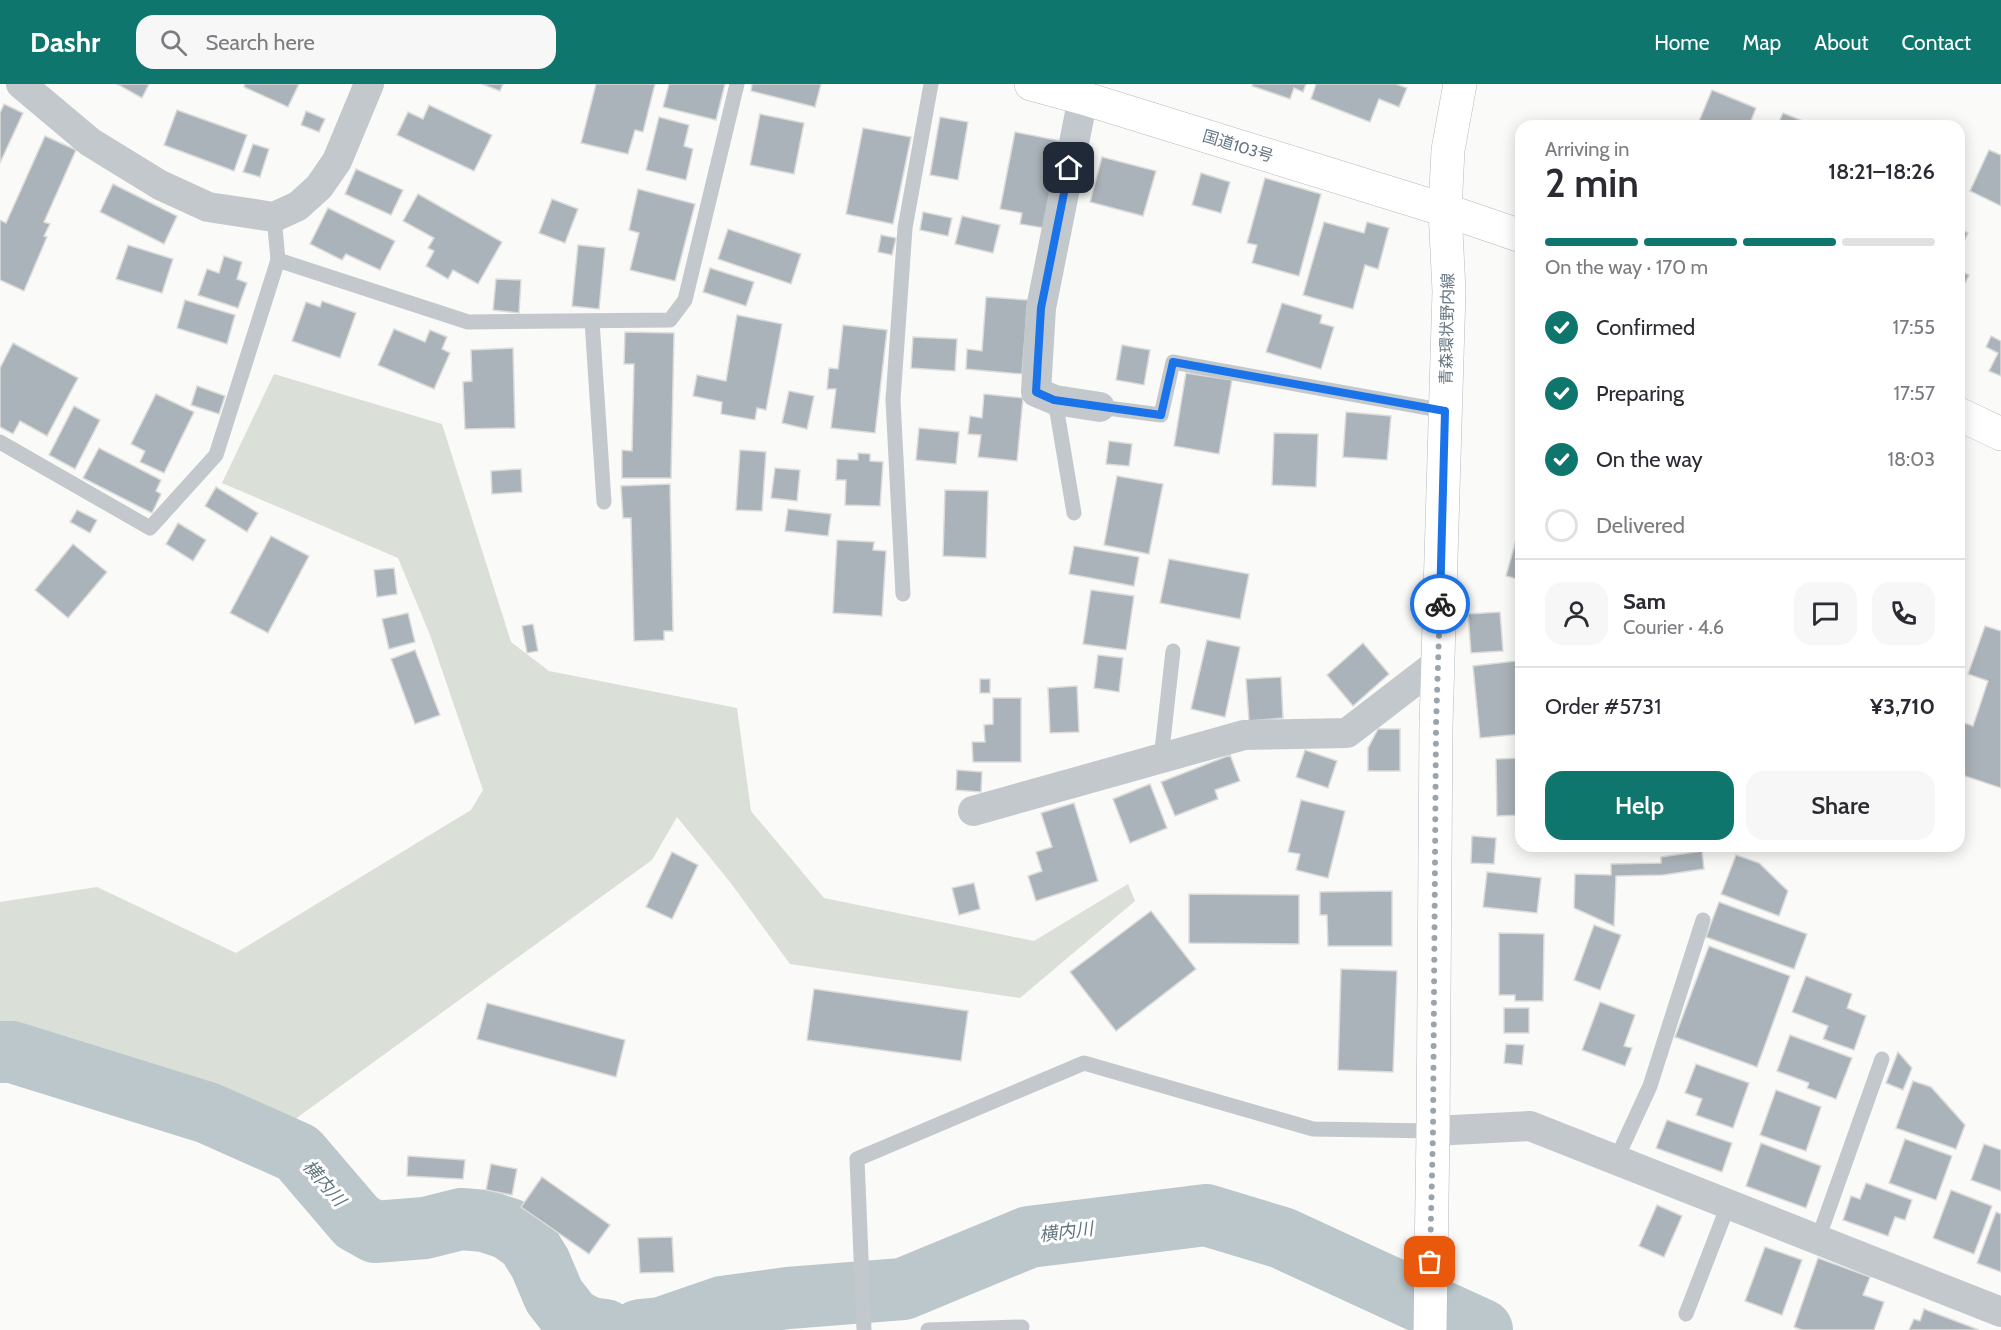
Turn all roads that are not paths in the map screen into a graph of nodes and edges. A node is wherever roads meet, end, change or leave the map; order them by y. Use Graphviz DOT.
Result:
graph roads {
  1 [pos="21,84"];
  2 [pos="369,84"];
  3 [pos="737,84"];
  4 [pos="931,84"];
  5 [pos="1031,84"];
  6 [pos="1460,84"];
  7 [pos="1083,98"];
  8 [pos="1445,210"];
  9 [pos="274,217"];
  10 [pos="1515,234"];
  11 [pos="278,260"];
  12 [pos="592,321"];
  13 [pos="1054,400"];
  14 [pos="1100,407"];
  15 [pos="1445,411"];
  16 [pos="1965,417"];
  17 [pos="2001,434"];
  18 [pos="0,442"];
  19 [pos="604,502"];
  20 [pos="1074,513"];
  21 [pos="903,594"];
  22 [pos="1173,651"];
  23 [pos="1438,663"];
  24 [pos="1161,759"];
  25 [pos="974,811"];
  26 [pos="1703,920"];
  27 [pos="1882,1059"];
  28 [pos="1433,1131"];
  29 [pos="1616,1160"];
  30 [pos="1729,1203"];
  31 [pos="1818,1239"];
  32 [pos="2001,1312"];
  33 [pos="1686,1314"];
  34 [pos="1022,1327"];
  35 [pos="864,1330"];
  36 [pos="928,1330"];
  37 [pos="1430,1330"];
  1 -- 9 [label="street"];
  2 -- 9 [label="street"];
  3 -- 12 [label="lane"];
  4 -- 21 [label="lane"];
  5 -- 7 [label="main road, 国道103号"];
  6 -- 8 [label="main road, 青森環状野内線"];
  7 -- 8 [label="main road, 国道103号"];
  7 -- 13 [label="street"];
  8 -- 10 [label="main road, 国道103号"];
  8 -- 15 [label="main road, 青森環状野内線"];
  9 -- 11 [label="lane"];
  11 -- 12 [label="lane"];
  11 -- 18 [label="lane"];
  12 -- 19 [label="lane"];
  13 -- 14 [label="street"];
  13 -- 20 [label="lane"];
  14 -- 15 [label="lane"];
  15 -- 23 [label="main road, 青森環状野内線"];
  16 -- 17 [label="main road"];
  22 -- 24 [label="lane"];
  23 -- 24 [label="street"];
  23 -- 28 [label="main road, 青森環状野内線"];
  24 -- 25 [label="street"];
  26 -- 29 [label="lane"];
  27 -- 31 [label="lane"];
  28 -- 29 [label="street"];
  28 -- 35 [label="lane"];
  28 -- 37 [label="main road, 青森環状野内線"];
  29 -- 30 [label="street"];
  30 -- 31 [label="street"];
  30 -- 33 [label="lane"];
  31 -- 32 [label="street"];
  34 -- 36 [label="lane"];
}
